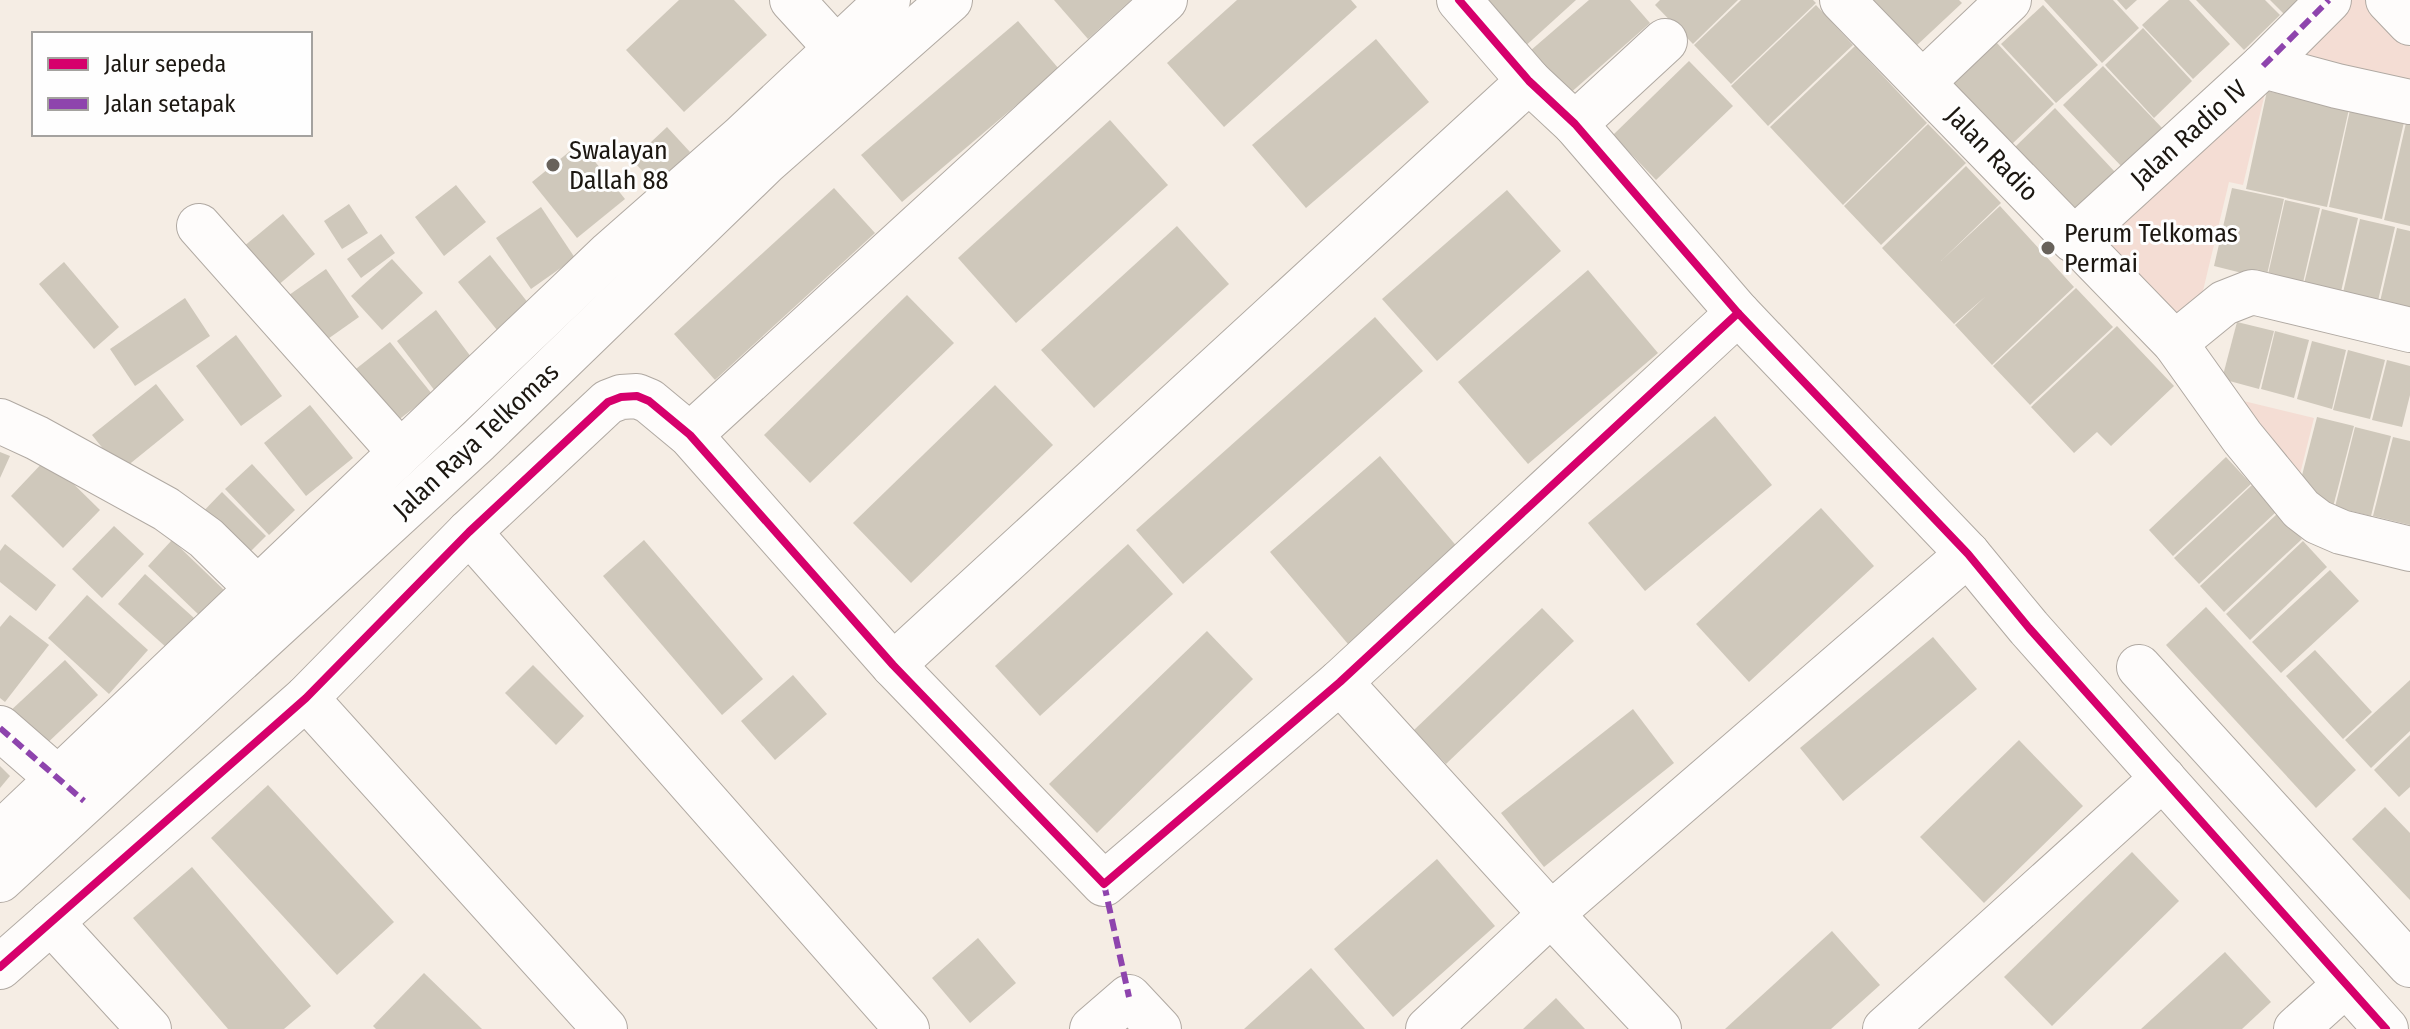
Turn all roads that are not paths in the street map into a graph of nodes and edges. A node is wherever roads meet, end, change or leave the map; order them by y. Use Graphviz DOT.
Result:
graph roads {
  1 [pos="792,0"];
  2 [pos="888,0"];
  3 [pos="950,0"];
  4 [pos="1165,0"];
  5 [pos="1459,0"];
  6 [pos="1842,0"];
  7 [pos="2009,0"];
  8 [pos="2329,0"];
  9 [pos="2388,0"];
  10 [pos="2410,23"];
  11 [pos="1665,41"];
  12 [pos="835,47"];
  13 [pos="2263,66"];
  14 [pos="1529,81"];
  15 [pos="1923,82"];
  16 [pos="2410,102"];
  17 [pos="1575,124"];
  18 [pos="754,149"];
  19 [pos="199,226"];
  20 [pos="2073,240"];
  21 [pos="1738,313"];
  22 [pos="2410,330"];
  23 [pos="2175,343"];
  24 [pos="0,421"];
  25 [pos="690,435"];
  26 [pos="400,452"];
  27 [pos="469,532"];
  28 [pos="2410,549"];
  29 [pos="1968,554"];
  30 [pos="257,588"];
  31 [pos="893,665"];
  32 [pos="2139,667"];
  33 [pos="1340,682"];
  34 [pos="306,698"];
  35 [pos="0,728"];
  36 [pos="2163,778"];
  37 [pos="71,789"];
  38 [pos="0,834"];
  39 [pos="0,880"];
  40 [pos="1551,914"];
  41 [pos="51,922"];
  42 [pos="2410,965"];
  43 [pos="0,967"];
  44 [pos="2346,984"];
  45 [pos="149,1029"];
  46 [pos="605,1029"];
  47 [pos="907,1029"];
  48 [pos="1092,1029"];
  49 [pos="1159,1029"];
  50 [pos="1428,1029"];
  51 [pos="1659,1029"];
  52 [pos="1885,1029"];
  53 [pos="2296,1029"];
  54 [pos="2386,1029"];
  1 -- 12 [label="street"];
  2 -- 12 [label="street, Jalan Raya Telkomas"];
  3 -- 18 [label="street, Jalan Raya Telkomas"];
  4 -- 25 [label="street"];
  5 -- 14 [label="street"];
  6 -- 15 [label="street, Jalan Radio"];
  7 -- 15 [label="street"];
  8 -- 13 [label="street"];
  9 -- 10 [label="street"];
  11 -- 17 [label="street"];
  12 -- 18 [label="street, Jalan Raya Telkomas"];
  13 -- 16 [label="street, Jalan Radio IV"];
  13 -- 20 [label="street, Jalan Radio IV"];
  14 -- 17 [label="street"];
  14 -- 31 [label="street"];
  15 -- 20 [label="street, Jalan Radio"];
  17 -- 21 [label="street"];
  18 -- 26 [label="street, Jalan Raya Telkomas"];
  18 -- 37 [label="street, Jalan Raya Telkomas"];
  19 -- 26 [label="street"];
  20 -- 23 [label="street, Jalan Radio"];
  21 -- 29 [label="street"];
  21 -- 33 [label="street"];
  22 -- 23 [label="street"];
  23 -- 28 [label="street, Jalan Radio"];
  24 -- 30 [label="street"];
  25 -- 27 [label="street"];
  25 -- 31 [label="street"];
  26 -- 30 [label="street, Jalan Raya Telkomas"];
  27 -- 34 [label="street"];
  27 -- 47 [label="street"];
  29 -- 36 [label="street"];
  29 -- 40 [label="street"];
  30 -- 37 [label="street, Jalan Raya Telkomas"];
  31 -- 33 [label="street"];
  32 -- 42 [label="street"];
  33 -- 40 [label="street"];
  34 -- 41 [label="street"];
  34 -- 46 [label="street"];
  35 -- 37 [label="street"];
  36 -- 44 [label="street"];
  36 -- 52 [label="street"];
  37 -- 38 [label="street, Jalan Raya Telkomas"];
  37 -- 39 [label="street, Jalan Raya Telkomas"];
  40 -- 50 [label="street"];
  40 -- 51 [label="street"];
  41 -- 43 [label="street"];
  41 -- 45 [label="street"];
  44 -- 53 [label="street"];
  44 -- 54 [label="street"];
  48 -- 49 [label="street"];
}
